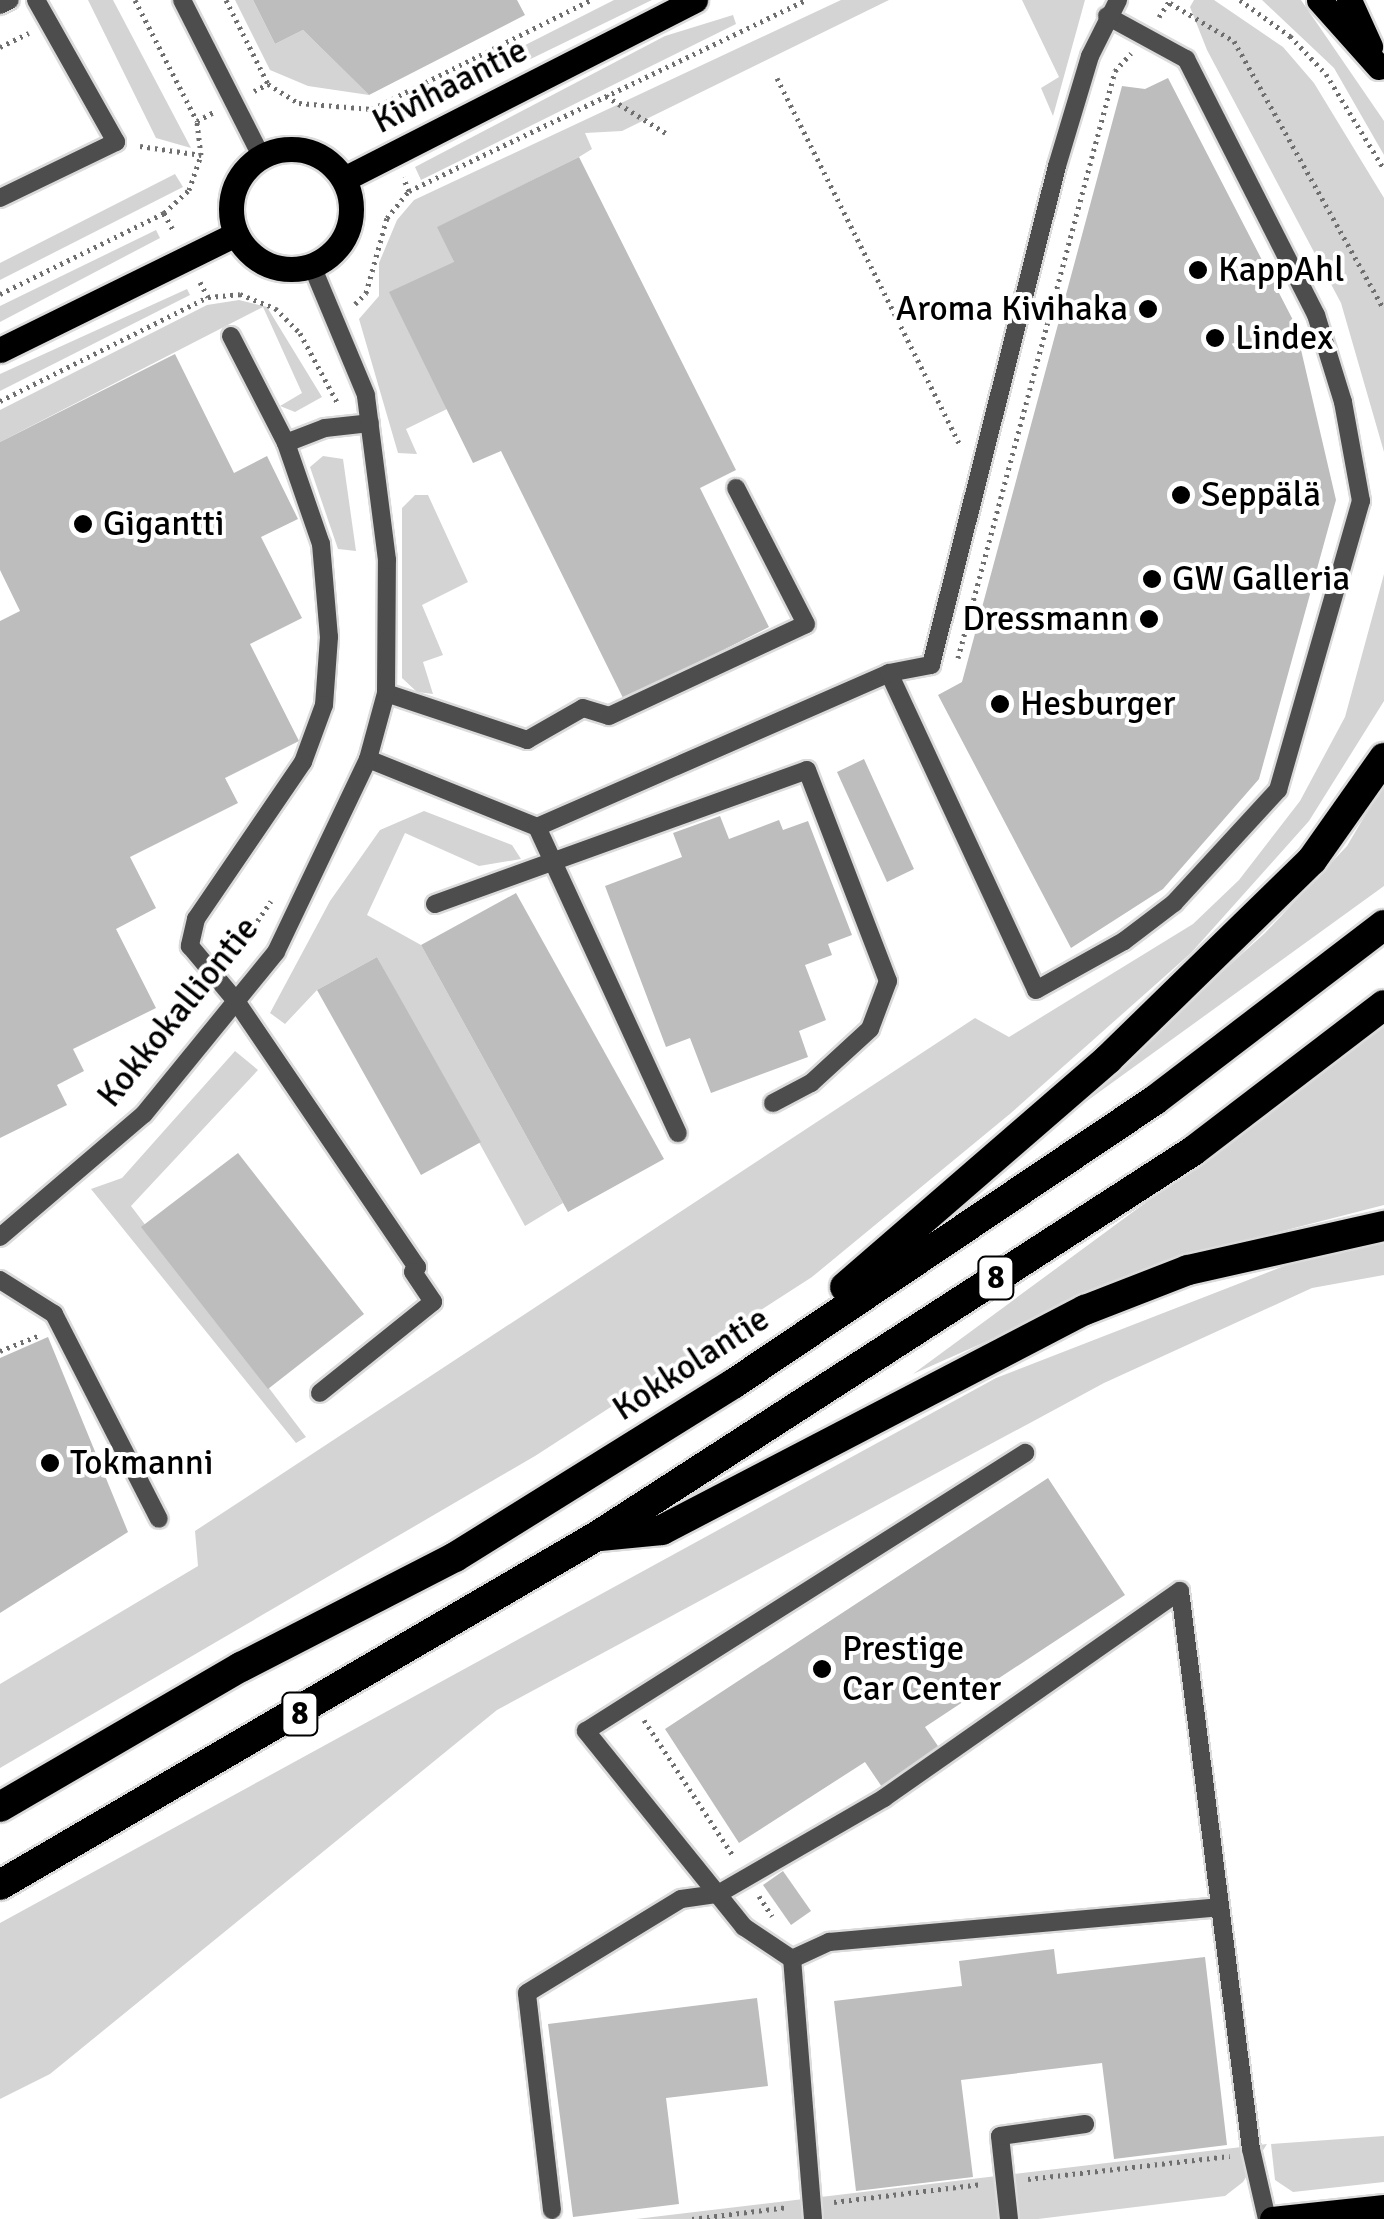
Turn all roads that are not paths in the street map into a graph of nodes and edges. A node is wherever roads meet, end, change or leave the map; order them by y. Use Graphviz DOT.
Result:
graph roads {
  1 [pos="10,0"];
  2 [pos="36,0"];
  3 [pos="182,0"];
  4 [pos="695,0"];
  5 [pos="1319,0"];
  6 [pos="1349,0"];
  7 [pos="0,5"];
  8 [pos="1111,7"];
  9 [pos="1382,72"];
  10 [pos="261,156"];
  11 [pos="344,180"];
  12 [pos="0,198"];
  13 [pos="236,234"];
  14 [pos="312,266"];
  15 [pos="231,336"];
  16 [pos="0,350"];
  17 [pos="370,423"];
  18 [pos="286,444"];
  19 [pos="736,488"];
  20 [pos="889,673"];
  21 [pos="386,694"];
  22 [pos="1384,758"];
  23 [pos="368,759"];
  24 [pos="536,828"];
  25 [pos="554,864"];
  26 [pos="435,904"];
  27 [pos="1384,925"];
  28 [pos="236,1000"];
  29 [pos="1384,1005"];
  30 [pos="773,1103"];
  31 [pos="678,1133"];
  32 [pos="1384,1226"];
  33 [pos="0,1237"];
  34 [pos="0,1280"];
  35 [pos="733,1384"];
  36 [pos="320,1393"];
  37 [pos="1025,1453"];
  38 [pos="159,1519"];
  39 [pos="596,1536"];
  40 [pos="0,1806"];
  41 [pos="0,1885"];
  42 [pos="718,1894"];
  43 [pos="1218,1908"];
  44 [pos="795,1958"];
  45 [pos="1085,2124"];
  46 [pos="1384,2207"];
  47 [pos="552,2210"];
  48 [pos="812,2212"];
  49 [pos="1009,2219"];
  50 [pos="1270,2219"];
  1 -- 7 [label="street"];
  2 -- 12 [label="street"];
  3 -- 10 [label="street"];
  4 -- 11 [label="main road, Kivihaantie"];
  5 -- 9 [label="main road"];
  6 -- 9 [label="main road"];
  8 -- 20 [label="street"];
  8 -- 20 [label="street"];
  10 -- 11 [label="main road"];
  10 -- 13 [label="main road"];
  11 -- 14 [label="main road"];
  13 -- 14 [label="main road"];
  13 -- 16 [label="main road"];
  14 -- 17 [label="street, Kokkokalliontie"];
  15 -- 18 [label="street"];
  17 -- 18 [label="street"];
  17 -- 21 [label="street, Kokkokalliontie"];
  18 -- 28 [label="street"];
  19 -- 21 [label="street"];
  20 -- 24 [label="street"];
  21 -- 23 [label="street, Kokkokalliontie"];
  22 -- 35 [label="highway"];
  23 -- 24 [label="street"];
  23 -- 28 [label="street, Kokkokalliontie"];
  24 -- 25 [label="street"];
  25 -- 26 [label="street"];
  25 -- 30 [label="street"];
  25 -- 31 [label="street"];
  27 -- 35 [label="highway, Kokkolantie / 8"];
  28 -- 33 [label="street, Kokkokalliontie"];
  28 -- 36 [label="street"];
  29 -- 39 [label="highway, 8"];
  32 -- 39 [label="highway"];
  34 -- 38 [label="street"];
  35 -- 40 [label="highway, Kokkolantie / 8"];
  37 -- 42 [label="street"];
  39 -- 41 [label="highway, 8"];
  42 -- 43 [label="street"];
  42 -- 44 [label="street"];
  42 -- 47 [label="street"];
  43 -- 44 [label="street"];
  43 -- 50 [label="street"];
  44 -- 48 [label="street"];
  45 -- 49 [label="street"];
  46 -- 50 [label="main road"];
}
